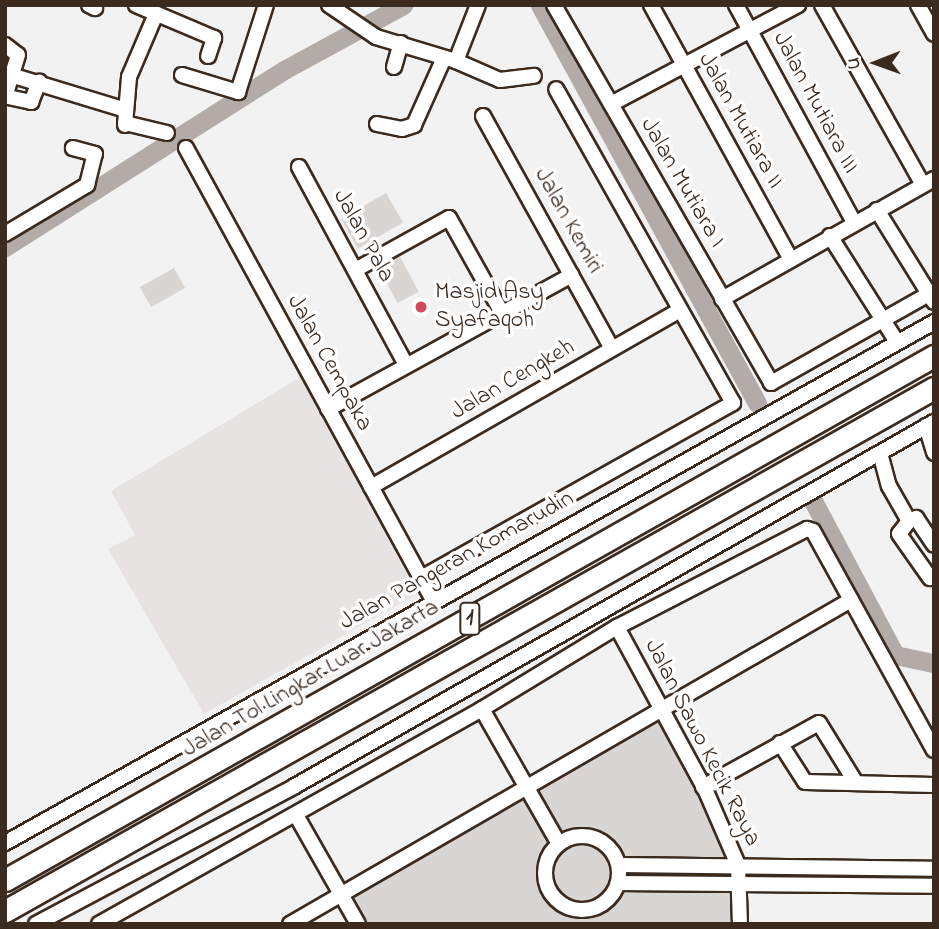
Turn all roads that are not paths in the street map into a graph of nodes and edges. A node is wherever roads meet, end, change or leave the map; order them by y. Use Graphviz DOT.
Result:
graph roads {
  1 [pos="136,5"];
  2 [pos="266,5"];
  3 [pos="329,5"];
  4 [pos="478,5"];
  5 [pos="554,5"];
  6 [pos="651,5"];
  7 [pos="736,5"];
  8 [pos="798,5"];
  9 [pos="821,5"];
  10 [pos="918,5"];
  11 [pos="156,14"];
  12 [pos="349,15"];
  13 [pos="752,33"];
  14 [pos="934,34"];
  15 [pos="401,43"];
  16 [pos="5,45"];
  17 [pos="208,56"];
  18 [pos="450,59"];
  19 [pos="683,65"];
  20 [pos="394,67"];
  21 [pos="182,75"];
  22 [pos="14,76"];
  23 [pos="534,76"];
  24 [pos="39,82"];
  25 [pos="556,89"];
  26 [pos="7,97"];
  27 [pos="611,104"];
  28 [pos="483,116"];
  29 [pos="125,119"];
  30 [pos="377,124"];
  31 [pos="167,133"];
  32 [pos="73,148"];
  33 [pos="186,149"];
  34 [pos="299,167"];
  35 [pos="928,182"];
  36 [pos="877,210"];
  37 [pos="854,222"];
  38 [pos="5,234"];
  39 [pos="830,236"];
  40 [pos="790,258"];
  41 [pos="356,269"];
  42 [pos="572,275"];
  43 [pos="932,295"];
  44 [pos="722,299"];
  45 [pos="678,311"];
  46 [pos="502,313"];
  47 [pos="882,319"];
  48 [pos="934,322"];
  49 [pos="897,342"];
  50 [pos="612,349"];
  51 [pos="934,356"];
  52 [pos="406,365"];
  53 [pos="934,388"];
  54 [pos="328,409"];
  55 [pos="930,424"];
  56 [pos="880,453"];
  57 [pos="934,453"];
  58 [pos="371,487"];
  59 [pos="909,520"];
  60 [pos="934,545"];
  61 [pos="930,578"];
  62 [pos="421,579"];
  63 [pos="433,600"];
  64 [pos="851,600"];
  65 [pos="617,627"];
  66 [pos="482,709"];
  67 [pos="663,711"];
  68 [pos="780,743"];
  69 [pos="934,750"];
  70 [pos="856,783"];
  71 [pos="934,785"];
  72 [pos="526,786"];
  73 [pos="704,787"];
  74 [pos="296,815"];
  75 [pos="5,843"];
  76 [pos="559,844"];
  77 [pos="619,865"];
  78 [pos="738,865"];
  79 [pos="873,866"];
  80 [pos="934,869"];
  81 [pos="5,880"];
  82 [pos="618,883"];
  83 [pos="872,884"];
  84 [pos="741,885"];
  85 [pos="934,886"];
  86 [pos="343,895"];
  87 [pos="5,911"];
  88 [pos="570,916"];
  89 [pos="586,917"];
  90 [pos="36,924"];
  91 [pos="99,924"];
  92 [pos="290,924"];
  93 [pos="358,924"];
  94 [pos="740,924"];
  1 -- 11 [label="street"];
  2 -- 21 [label="street"];
  3 -- 12 [label="street"];
  4 -- 18 [label="street"];
  5 -- 27 [label="street, Jalan Mutiara I"];
  6 -- 19 [label="street, Jalan Mutiara II"];
  7 -- 13 [label="street, Jalan Mutiara III"];
  8 -- 13 [label="street"];
  9 -- 35 [label="street"];
  10 -- 14 [label="street"];
  11 -- 17 [label="street"];
  11 -- 29 [label="street"];
  12 -- 15 [label="street"];
  13 -- 19 [label="street"];
  13 -- 37 [label="street, Jalan Mutiara III"];
  15 -- 18 [label="street"];
  15 -- 20 [label="street"];
  16 -- 22 [label="street"];
  18 -- 23 [label="street"];
  18 -- 30 [label="street"];
  19 -- 27 [label="street"];
  19 -- 40 [label="street, Jalan Mutiara II"];
  22 -- 24 [label="street"];
  22 -- 26 [label="street"];
  24 -- 26 [label="street"];
  24 -- 29 [label="street"];
  25 -- 45 [label="street"];
  27 -- 44 [label="street, Jalan Mutiara I"];
  28 -- 42 [label="street, Jalan Kemiri"];
  29 -- 31 [label="street"];
  32 -- 38 [label="street"];
  33 -- 54 [label="street, Jalan Cempaka"];
  34 -- 41 [label="street, Jalan Pala"];
  35 -- 36 [label="street"];
  36 -- 37 [label="street"];
  36 -- 43 [label="street"];
  37 -- 39 [label="street"];
  39 -- 40 [label="street"];
  39 -- 47 [label="street"];
  40 -- 44 [label="street"];
  41 -- 46 [label="street"];
  41 -- 52 [label="street, Jalan Pala"];
  42 -- 46 [label="street"];
  42 -- 50 [label="street, Jalan Kemiri"];
  43 -- 47 [label="street"];
  44 -- 47 [label="street, Jalan Mutiara I"];
  45 -- 50 [label="street, Jalan Cengkeh"];
  45 -- 62 [label="street"];
  46 -- 52 [label="street"];
  47 -- 49 [label="street"];
  48 -- 49 [label="street, Jalan Pangeran Komarudin"];
  49 -- 63 [label="street, Jalan Pangeran Komarudin"];
  50 -- 58 [label="street, Jalan Cengkeh"];
  51 -- 81 [label="highway, Jalan Tol Lingkar Luar Jakarta / 1"];
  52 -- 54 [label="street"];
  53 -- 87 [label="highway, Jalan Tol Lingkar Luar Jakarta / 1"];
  54 -- 58 [label="street, Jalan Cempaka"];
  55 -- 56 [label="street"];
  55 -- 57 [label="street"];
  56 -- 59 [label="street"];
  56 -- 90 [label="street"];
  58 -- 62 [label="street, Jalan Cempaka"];
  59 -- 60 [label="street"];
  59 -- 61 [label="street"];
  62 -- 63 [label="street, Jalan Cempaka"];
  63 -- 75 [label="street, Jalan Pangeran Komarudin"];
  64 -- 65 [label="street"];
  64 -- 67 [label="street"];
  64 -- 69 [label="street"];
  65 -- 66 [label="street"];
  65 -- 67 [label="street, Jalan Sawo Kecik Raya"];
  66 -- 72 [label="street"];
  66 -- 74 [label="street"];
  67 -- 72 [label="street"];
  67 -- 73 [label="street, Jalan Sawo Kecik Raya"];
  68 -- 70 [label="street"];
  68 -- 70 [label="street"];
  68 -- 73 [label="street"];
  70 -- 71 [label="street"];
  72 -- 76 [label="street"];
  72 -- 86 [label="street"];
  73 -- 78 [label="street, Jalan Sawo Kecik Raya"];
  74 -- 86 [label="street"];
  74 -- 91 [label="street"];
  76 -- 77 [label="street"];
  76 -- 88 [label="street"];
  77 -- 78 [label="street"];
  77 -- 82 [label="street"];
  78 -- 79 [label="street"];
  78 -- 84 [label="street, Jalan Sawo Kecik Raya"];
  79 -- 80 [label="street"];
  79 -- 83 [label="street"];
  82 -- 84 [label="street"];
  82 -- 89 [label="street"];
  83 -- 84 [label="street"];
  83 -- 85 [label="street"];
  84 -- 94 [label="street, Jalan Sawo Kecik Raya"];
  86 -- 92 [label="street"];
  86 -- 93 [label="street"];
  88 -- 89 [label="street"];
}
